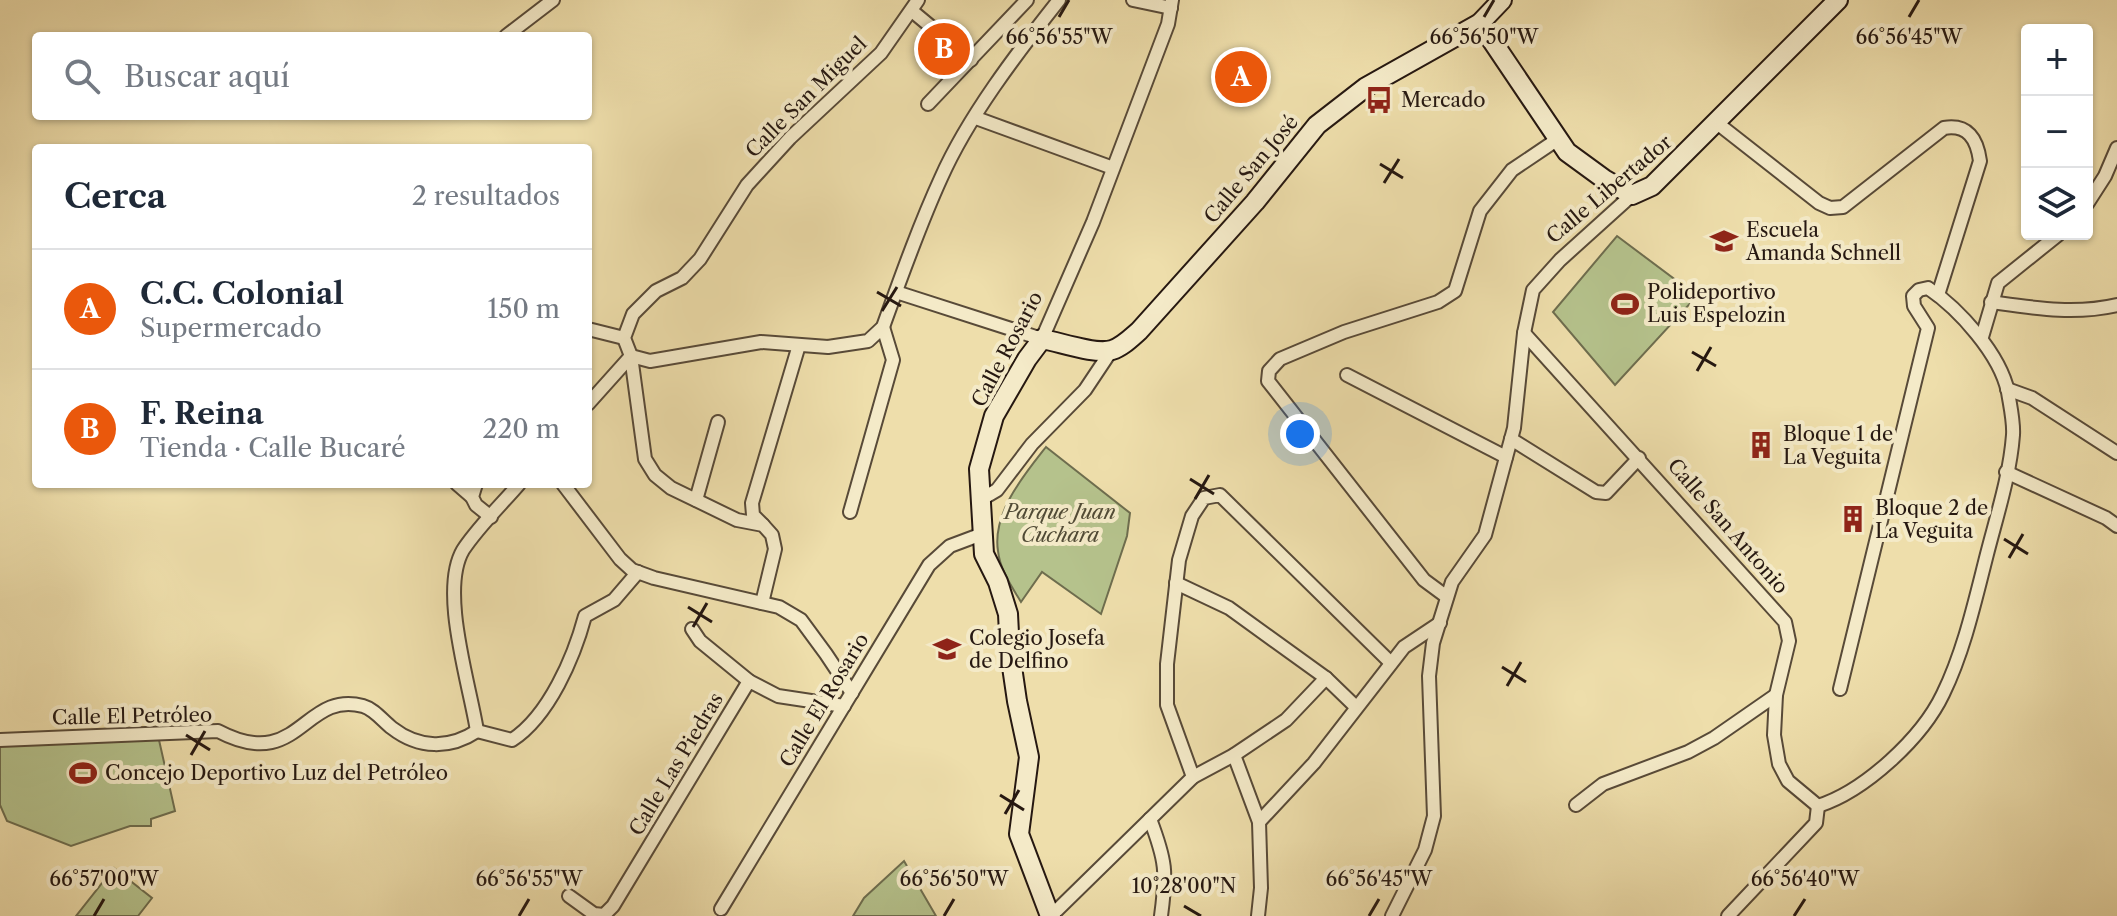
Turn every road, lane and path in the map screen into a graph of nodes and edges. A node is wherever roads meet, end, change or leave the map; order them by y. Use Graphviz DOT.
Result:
graph roads {
  1 [pos="553,0"];
  2 [pos="1027,0"];
  3 [pos="1059,0"];
  4 [pos="1133,0"];
  5 [pos="1502,0"];
  6 [pos="1838,0"];
  7 [pos="1171,4"];
  8 [pos="915,5"];
  9 [pos="1480,23"];
  10 [pos="511,32"];
  11 [pos="971,60"];
  12 [pos="928,104"];
  13 [pos="976,118"];
  14 [pos="1717,123"];
  15 [pos="1558,139"];
  16 [pos="2117,148"];
  17 [pos="1113,168"];
  18 [pos="1632,195"];
  19 [pos="2093,195"];
  20 [pos="2052,240"];
  21 [pos="896,292"];
  22 [pos="1938,295"];
  23 [pos="1991,302"];
  24 [pos="2117,305"];
  25 [pos="883,327"];
  26 [pos="592,330"];
  27 [pos="1524,333"];
  28 [pos="1982,337"];
  29 [pos="624,338"];
  30 [pos="1042,339"];
  31 [pos="799,345"];
  32 [pos="1111,351"];
  33 [pos="631,356"];
  34 [pos="1347,375"];
  35 [pos="2007,389"];
  36 [pos="592,400"];
  37 [pos="718,422"];
  38 [pos="1511,439"];
  39 [pos="2117,453"];
  40 [pos="1506,457"];
  41 [pos="1639,458"];
  42 [pos="2006,472"];
  43 [pos="516,488"];
  44 [pos="566,488"];
  45 [pos="474,490"];
  46 [pos="696,500"];
  47 [pos="980,500"];
  48 [pos="850,512"];
  49 [pos="491,517"];
  50 [pos="763,525"];
  51 [pos="2117,526"];
  52 [pos="982,534"];
  53 [pos="638,572"];
  54 [pos="1176,583"];
  55 [pos="1447,597"];
  56 [pos="762,603"];
  57 [pos="1440,623"];
  58 [pos="692,629"];
  59 [pos="1391,663"];
  60 [pos="1326,678"];
  61 [pos="749,681"];
  62 [pos="1840,689"];
  63 [pos="852,693"];
  64 [pos="1776,695"];
  65 [pos="844,706"];
  66 [pos="1356,707"];
  67 [pos="477,731"];
  68 [pos="0,740"];
  69 [pos="1234,755"];
  70 [pos="1193,777"];
  71 [pos="1576,805"];
  72 [pos="1818,806"];
  73 [pos="1150,819"];
  74 [pos="1259,822"];
  75 [pos="569,896"];
  76 [pos="721,909"];
  77 [pos="1050,916"];
  78 [pos="1161,916"];
  79 [pos="1258,916"];
  80 [pos="1392,916"];
  81 [pos="1728,916"];
  1 -- 10 [label="street"];
  2 -- 11 [label="street"];
  3 -- 13 [label="street"];
  4 -- 7 [label="street"];
  5 -- 9 [label="street, Calle San José"];
  6 -- 14 [label="street, Calle Libertador"];
  7 -- 17 [label="street, Calle Rosario"];
  8 -- 11 [label="street"];
  8 -- 29 [label="street, Calle San Miguel"];
  9 -- 15 [label="street"];
  9 -- 32 [label="street, Calle San José"];
  11 -- 12 [label="street"];
  13 -- 17 [label="street"];
  13 -- 21 [label="street"];
  14 -- 18 [label="street, Calle Libertador"];
  14 -- 22 [label="street"];
  15 -- 18 [label="street"];
  15 -- 55 [label="street"];
  16 -- 19 [label="street"];
  17 -- 30 [label="street, Calle Rosario"];
  18 -- 27 [label="street, Calle Libertador"];
  20 -- 23 [label="street"];
  21 -- 25 [label="street"];
  21 -- 30 [label="street"];
  22 -- 28 [label="street"];
  22 -- 62 [label="street"];
  23 -- 24 [label="street"];
  23 -- 28 [label="street"];
  25 -- 31 [label="street"];
  25 -- 48 [label="street"];
  26 -- 29 [label="street"];
  27 -- 38 [label="street, Calle Libertador"];
  27 -- 41 [label="street, Calle San Antonio"];
  28 -- 35 [label="street"];
  29 -- 33 [label="street"];
  30 -- 32 [label="street"];
  30 -- 47 [label="street, Calle Rosario"];
  31 -- 33 [label="street"];
  31 -- 50 [label="street"];
  32 -- 47 [label="street"];
  33 -- 36 [label="street"];
  33 -- 46 [label="street"];
  34 -- 40 [label="street"];
  35 -- 39 [label="street"];
  35 -- 42 [label="street"];
  37 -- 46 [label="street"];
  38 -- 40 [label="street, Calle Libertador"];
  38 -- 41 [label="street"];
  40 -- 55 [label="street, Calle Libertador"];
  41 -- 64 [label="street, Calle San Antonio"];
  42 -- 51 [label="street"];
  42 -- 72 [label="street"];
  43 -- 49 [label="street"];
  44 -- 53 [label="street"];
  45 -- 49 [label="street"];
  46 -- 50 [label="street"];
  47 -- 52 [label="street, Calle Rosario"];
  49 -- 67 [label="street"];
  50 -- 56 [label="street"];
  52 -- 63 [label="street, Calle El Rosario"];
  52 -- 77 [label="street, Calle Rosario"];
  53 -- 56 [label="street"];
  53 -- 67 [label="street"];
  54 -- 59 [label="street"];
  54 -- 60 [label="street"];
  54 -- 70 [label="street"];
  55 -- 57 [label="street, Calle Libertador"];
  56 -- 63 [label="street"];
  57 -- 59 [label="street"];
  57 -- 80 [label="street, Calle Libertador"];
  58 -- 61 [label="street"];
  59 -- 66 [label="street"];
  60 -- 66 [label="street"];
  60 -- 69 [label="street"];
  61 -- 65 [label="street, Calle Las Piedras"];
  61 -- 75 [label="street, Calle Las Piedras"];
  63 -- 65 [label="street, Calle El Rosario"];
  64 -- 71 [label="street"];
  64 -- 72 [label="street, Calle San Antonio"];
  65 -- 76 [label="street, Calle El Rosario"];
  66 -- 74 [label="street"];
  67 -- 68 [label="street, Calle El Petróleo"];
  69 -- 70 [label="street"];
  69 -- 74 [label="street"];
  70 -- 73 [label="street"];
  72 -- 81 [label="street"];
  73 -- 77 [label="street"];
  73 -- 78 [label="street"];
  74 -- 79 [label="street"];
}
